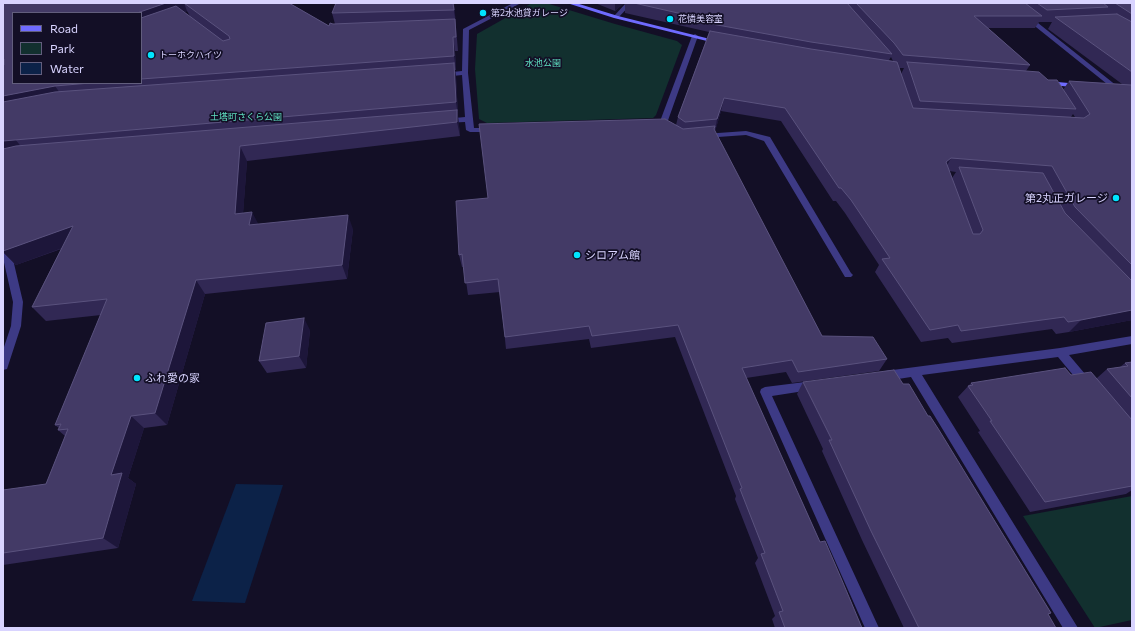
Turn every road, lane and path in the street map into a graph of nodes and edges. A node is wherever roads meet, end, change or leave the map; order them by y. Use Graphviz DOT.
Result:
graph roads {
  1 [pos="518,3"];
  2 [pos="570,3"];
  3 [pos="628,3"];
  4 [pos="1009,3"];
  5 [pos="616,17"];
  6 [pos="695,36"];
  7 [pos="723,43"];
  8 [pos="465,73"];
  9 [pos="434,75"];
  10 [pos="1048,85"];
  11 [pos="1086,86"];
  12 [pos="1100,87"];
  13 [pos="1115,88"];
  14 [pos="1126,89"];
  15 [pos="1132,102"];
  16 [pos="469,119"];
  17 [pos="438,122"];
  18 [pos="646,126"];
  19 [pos="502,130"];
  20 [pos="695,137"];
  21 [pos="3,238"];
  22 [pos="848,275"];
  23 [pos="1132,340"];
  24 [pos="1060,352"];
  25 [pos="3,366"];
  26 [pos="914,372"];
  27 [pos="875,377"];
  28 [pos="828,384"];
  29 [pos="1094,392"];
  30 [pos="872,628"];
  31 [pos="1071,628"];
  1 -- 8 [label="street"];
  2 -- 5 [label="street"];
  3 -- 5 [label="street"];
  4 -- 13 [label="street"];
  5 -- 6 [label="street"];
  6 -- 7 [label="street"];
  6 -- 18 [label="street"];
  8 -- 9 [label="street"];
  8 -- 16 [label="street"];
  10 -- 11 [label="street"];
  12 -- 13 [label="street"];
  13 -- 14 [label="street"];
  13 -- 15 [label="street"];
  16 -- 17 [label="street"];
  16 -- 19 [label="street"];
  20 -- 22 [label="street"];
  21 -- 25 [label="street"];
  23 -- 24 [label="street"];
  24 -- 26 [label="street"];
  24 -- 29 [label="street"];
  26 -- 27 [label="street"];
  26 -- 31 [label="street"];
  28 -- 30 [label="street"];
}
